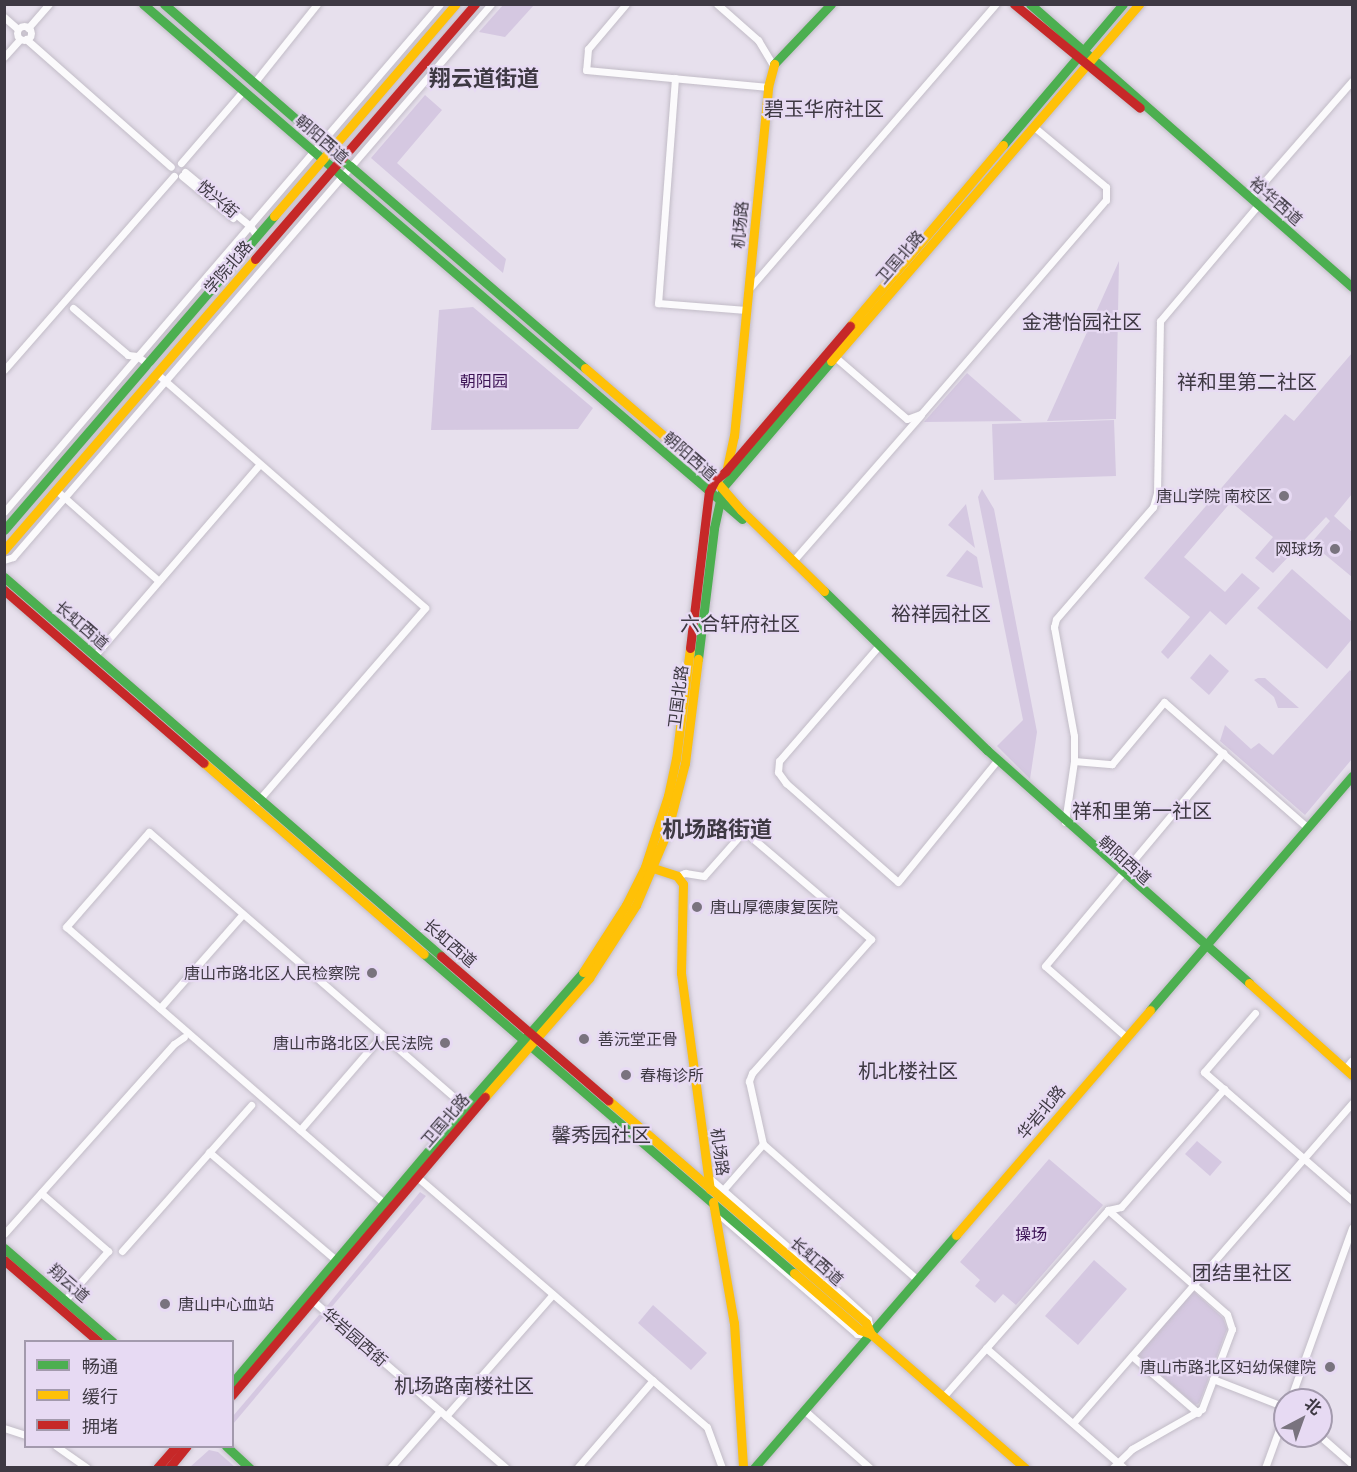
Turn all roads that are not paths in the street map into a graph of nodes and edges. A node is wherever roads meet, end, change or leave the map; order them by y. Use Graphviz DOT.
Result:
graph roads {
  1 [pos="49,4"];
  2 [pos="143,4"];
  3 [pos="164,4"];
  4 [pos="317,4"];
  5 [pos="440,4"];
  6 [pos="456,4"];
  7 [pos="475,4"];
  8 [pos="491,4"];
  9 [pos="626,4"];
  10 [pos="717,4"];
  11 [pos="831,4"];
  12 [pos="996,4"];
  13 [pos="1014,4"];
  14 [pos="1030,4"];
  15 [pos="1124,4"];
  16 [pos="1139,4"];
  17 [pos="4,17"];
  18 [pos="22,36"];
  19 [pos="1081,54"];
  20 [pos="4,55"];
  21 [pos="1089,62"];
  22 [pos="773,65"];
  23 [pos="675,78"];
  24 [pos="1353,81"];
  25 [pos="254,82"];
  26 [pos="768,87"];
  27 [pos="244,92"];
  28 [pos="1033,126"];
  29 [pos="322,141"];
  30 [pos="332,150"];
  31 [pos="314,151"];
  32 [pos="323,160"];
  33 [pos="346,162"];
  34 [pos="178,170"];
  35 [pos="338,172"];
  36 [pos="1250,198"];
  37 [pos="1258,205"];
  38 [pos="248,227"];
  39 [pos="257,236"];
  40 [pos="1353,287"];
  41 [pos="748,290"];
  42 [pos="72,293"];
  43 [pos="59,308"];
  44 [pos="73,308"];
  45 [pos="746,310"];
  46 [pos="137,356"];
  47 [pos="834,356"];
  48 [pos="148,364"];
  49 [pos="4,370"];
  50 [pos="156,373"];
  51 [pos="165,381"];
  52 [pos="921,414"];
  53 [pos="260,464"];
  54 [pos="726,471"];
  55 [pos="715,480"];
  56 [pos="723,487"];
  57 [pos="56,490"];
  58 [pos="709,492"];
  59 [pos="64,498"];
  60 [pos="720,499"];
  61 [pos="4,512"];
  62 [pos="4,530"];
  63 [pos="4,550"];
  64 [pos="4,560"];
  65 [pos="793,561"];
  66 [pos="4,577"];
  67 [pos="159,581"];
  68 [pos="4,590"];
  69 [pos="876,649"];
  70 [pos="95,655"];
  71 [pos="1223,753"];
  72 [pos="1074,761"];
  73 [pos="995,763"];
  74 [pos="1353,776"];
  75 [pos="257,802"];
  76 [pos="1065,822"];
  77 [pos="1307,827"];
  78 [pos="649,867"];
  79 [pos="1121,874"];
  80 [pos="677,876"];
  81 [pos="243,914"];
  82 [pos="1204,945"];
  83 [pos="160,1008"];
  84 [pos="1255,1013"];
  85 [pos="382,1035"];
  86 [pos="533,1035"];
  87 [pos="1125,1036"];
  88 [pos="184,1037"];
  89 [pos="526,1043"];
  90 [pos="1353,1060"];
  91 [pos="1349,1072"];
  92 [pos="1224,1089"];
  93 [pos="1353,1103"];
  94 [pos="251,1105"];
  95 [pos="465,1107"];
  96 [pos="300,1130"];
  97 [pos="763,1144"];
  98 [pos="209,1152"];
  99 [pos="1304,1159"];
  100 [pos="416,1176"];
  101 [pos="709,1182"];
  102 [pos="723,1190"];
  103 [pos="41,1193"];
  104 [pos="1353,1200"];
  105 [pos="384,1203"];
  106 [pos="713,1206"];
  107 [pos="1107,1210"];
  108 [pos="1353,1228"];
  109 [pos="4,1234"];
  110 [pos="4,1248"];
  111 [pos="122,1251"];
  112 [pos="4,1260"];
  113 [pos="336,1260"];
  114 [pos="918,1280"];
  115 [pos="1194,1285"];
  116 [pos="554,1294"];
  117 [pos="65,1300"];
  118 [pos="312,1300"];
  119 [pos="871,1334"];
  120 [pos="98,1340"];
  121 [pos="112,1340"];
  122 [pos="986,1348"];
  123 [pos="1132,1356"];
  124 [pos="1213,1379"];
  125 [pos="653,1380"];
  126 [pos="234,1381"];
  127 [pos="1294,1388"];
  128 [pos="234,1393"];
  129 [pos="943,1397"];
  130 [pos="1273,1402"];
  131 [pos="804,1410"];
  132 [pos="443,1413"];
  133 [pos="1198,1413"];
  134 [pos="1073,1423"];
  135 [pos="4,1428"];
  136 [pos="24,1434"];
  137 [pos="1273,1445"];
  138 [pos="1333,1447"];
  139 [pos="59,1448"];
  140 [pos="174,1448"];
  141 [pos="185,1448"];
  142 [pos="228,1448"];
  143 [pos="1117,1461"];
  144 [pos="1353,1464"];
  145 [pos="87,1467"];
  146 [pos="157,1467"];
  147 [pos="169,1467"];
  148 [pos="250,1467"];
  149 [pos="390,1467"];
  150 [pos="506,1467"];
  151 [pos="577,1467"];
  152 [pos="722,1467"];
  153 [pos="742,1467"];
  154 [pos="754,1467"];
  155 [pos="870,1467"];
  156 [pos="1025,1467"];
  157 [pos="1112,1467"];
  158 [pos="1124,1467"];
  159 [pos="1265,1467"];
  1 -- 18 [label="street"];
  2 -- 27 [label="main road, 朝阳西道"];
  3 -- 25 [label="main road, 朝阳西道"];
  4 -- 25 [label="street"];
  5 -- 29 [label="street"];
  6 -- 30 [label="main road, 学院北路"];
  7 -- 33 [label="main road, 学院北路"];
  8 -- 33 [label="street"];
  9 -- 23 [label="street"];
  10 -- 22 [label="street"];
  11 -- 22 [label="main road"];
  12 -- 41 [label="street"];
  13 -- 19 [label="main road, 裕华西道"];
  14 -- 19 [label="main road, 裕华西道"];
  15 -- 19 [label="main road, 卫国北路"];
  16 -- 21 [label="main road, 卫国北路"];
  17 -- 18 [label="street, 悦兴街"];
  18 -- 20 [label="street"];
  18 -- 34 [label="street, 悦兴街"];
  19 -- 21 [label="main road, 裕华西道"];
  19 -- 54 [label="main road, 卫国北路"];
  21 -- 28 [label="main road, 卫国北路"];
  21 -- 36 [label="main road, 裕华西道"];
  22 -- 26 [label="main road, 机场路"];
  23 -- 26 [label="street"];
  23 -- 45 [label="street"];
  24 -- 36 [label="street"];
  25 -- 29 [label="main road, 朝阳西道"];
  26 -- 41 [label="main road, 机场路"];
  27 -- 31 [label="main road, 朝阳西道"];
  27 -- 34 [label="street"];
  28 -- 47 [label="main road, 卫国北路"];
  28 -- 52 [label="street"];
  29 -- 30 [label="main road, 朝阳西道"];
  29 -- 31 [label="street"];
  30 -- 32 [label="main road, 学院北路"];
  30 -- 33 [label="main road, 朝阳西道"];
  31 -- 32 [label="main road, 朝阳西道"];
  31 -- 38 [label="street"];
  32 -- 35 [label="main road, 朝阳西道"];
  32 -- 39 [label="main road, 学院北路"];
  33 -- 35 [label="main road, 学院北路"];
  33 -- 55 [label="main road, 朝阳西道"];
  34 -- 38 [label="street, 悦兴街"];
  34 -- 42 [label="street"];
  35 -- 50 [label="main road, 学院北路"];
  35 -- 51 [label="street"];
  35 -- 58 [label="main road, 朝阳西道"];
  36 -- 37 [label="main road, 裕华西道"];
  37 -- 40 [label="main road, 裕华西道"];
  37 -- 72 [label="street"];
  38 -- 39 [label="street, 悦兴街"];
  38 -- 46 [label="street"];
  39 -- 48 [label="main road, 学院北路"];
  41 -- 45 [label="main road, 机场路"];
  42 -- 43 [label="street"];
  42 -- 44 [label="street"];
  43 -- 44 [label="street"];
  43 -- 49 [label="street"];
  44 -- 46 [label="street"];
  45 -- 54 [label="main road, 机场路"];
  46 -- 48 [label="street"];
  46 -- 61 [label="street"];
  47 -- 52 [label="street"];
  47 -- 56 [label="main road, 卫国北路"];
  48 -- 50 [label="main road"];
  48 -- 62 [label="main road, 学院北路"];
  50 -- 51 [label="street"];
  50 -- 57 [label="main road, 学院北路"];
  51 -- 53 [label="street"];
  51 -- 59 [label="street"];
  52 -- 65 [label="street"];
  53 -- 67 [label="street"];
  53 -- 75 [label="street"];
  54 -- 55 [label="main road, 卫国北路"];
  55 -- 56 [label="main road, 朝阳西道"];
  55 -- 58 [label="main road, 卫国北路"];
  56 -- 60 [label="main road, 卫国北路"];
  56 -- 65 [label="main road, 朝阳西道"];
  57 -- 59 [label="street"];
  57 -- 63 [label="main road, 学院北路"];
  58 -- 60 [label="main road, 朝阳西道"];
  58 -- 78 [label="main road, 卫国北路"];
  59 -- 64 [label="street"];
  59 -- 67 [label="street"];
  60 -- 69 [label="main road, 朝阳西道"];
  60 -- 78 [label="main road, 卫国北路"];
  65 -- 76 [label="main road, 朝阳西道"];
  66 -- 70 [label="main road, 长虹西道"];
  67 -- 70 [label="street"];
  68 -- 75 [label="main road, 长虹西道"];
  69 -- 73 [label="main road, 朝阳西道"];
  69 -- 73 [label="street"];
  70 -- 75 [label="main road, 长虹西道"];
  71 -- 72 [label="street"];
  71 -- 77 [label="street"];
  71 -- 79 [label="street"];
  72 -- 76 [label="street"];
  73 -- 79 [label="main road, 朝阳西道"];
  74 -- 77 [label="main road, 华岩北路"];
  75 -- 86 [label="main road, 长虹西道"];
  75 -- 89 [label="main road, 长虹西道"];
  76 -- 79 [label="main road, 朝阳西道"];
  77 -- 82 [label="main road, 华岩北路"];
  78 -- 80 [label="main road"];
  78 -- 86 [label="main road, 卫国北路"];
  79 -- 82 [label="main road, 朝阳西道"];
  79 -- 87 [label="street"];
  80 -- 97 [label="street"];
  80 -- 101 [label="main road, 机场路"];
  81 -- 83 [label="street"];
  81 -- 83 [label="street"];
  81 -- 85 [label="street"];
  82 -- 87 [label="main road, 华岩北路"];
  82 -- 91 [label="main road, 朝阳西道"];
  83 -- 96 [label="street"];
  84 -- 92 [label="street"];
  85 -- 95 [label="street"];
  85 -- 96 [label="street"];
  86 -- 89 [label="main road, 卫国北路"];
  86 -- 101 [label="main road, 长虹西道"];
  87 -- 114 [label="main road, 华岩北路"];
  88 -- 103 [label="street"];
  89 -- 95 [label="main road, 卫国北路"];
  89 -- 100 [label="main road, 卫国北路"];
  89 -- 106 [label="main road, 长虹西道"];
  90 -- 91 [label="street"];
  92 -- 99 [label="street"];
  92 -- 107 [label="street"];
  93 -- 99 [label="street"];
  94 -- 98 [label="street"];
  95 -- 105 [label="main road, 卫国北路"];
  96 -- 105 [label="street"];
  97 -- 102 [label="street"];
  97 -- 114 [label="street"];
  98 -- 111 [label="street"];
  98 -- 113 [label="street"];
  99 -- 104 [label="street"];
  99 -- 115 [label="street"];
  100 -- 116 [label="street"];
  100 -- 118 [label="main road, 卫国北路"];
  101 -- 102 [label="street"];
  101 -- 106 [label="main road, 机场路"];
  101 -- 119 [label="main road, 长虹西道"];
  102 -- 119 [label="street"];
  103 -- 109 [label="street"];
  103 -- 117 [label="street"];
  105 -- 113 [label="main road, 卫国北路"];
  106 -- 119 [label="main road, 长虹西道"];
  106 -- 153 [label="main road, 机场路"];
  107 -- 115 [label="street"];
  107 -- 122 [label="street"];
  108 -- 127 [label="street"];
  110 -- 117 [label="main road, 翔云道"];
  112 -- 120 [label="main road, 翔云道"];
  113 -- 126 [label="main road, 卫国北路"];
  114 -- 119 [label="main road, 华岩北路"];
  115 -- 123 [label="street"];
  115 -- 124 [label="street"];
  116 -- 125 [label="street"];
  116 -- 132 [label="street"];
  117 -- 121 [label="main road, 翔云道"];
  118 -- 128 [label="main road, 卫国北路"];
  118 -- 132 [label="street, 华岩园西街"];
  119 -- 129 [label="main road, 长虹西道"];
  119 -- 131 [label="main road, 华岩北路"];
  122 -- 129 [label="street"];
  122 -- 134 [label="street"];
  123 -- 133 [label="street"];
  123 -- 134 [label="street"];
  124 -- 130 [label="street"];
  124 -- 133 [label="street"];
  125 -- 151 [label="street"];
  125 -- 152 [label="street"];
  129 -- 156 [label="main road, 长虹西道"];
  131 -- 154 [label="main road, 华岩北路"];
  131 -- 155 [label="street"];
  132 -- 149 [label="street"];
  132 -- 150 [label="street, 华岩园西街"];
  133 -- 143 [label="street"];
  134 -- 143 [label="street"];
  135 -- 136 [label="street"];
  137 -- 159 [label="street"];
  138 -- 144 [label="street"];
  139 -- 145 [label="street"];
  140 -- 146 [label="main road"];
  141 -- 147 [label="main road"];
  142 -- 148 [label="main road"];
  143 -- 157 [label="street"];
  143 -- 158 [label="street"];
}
